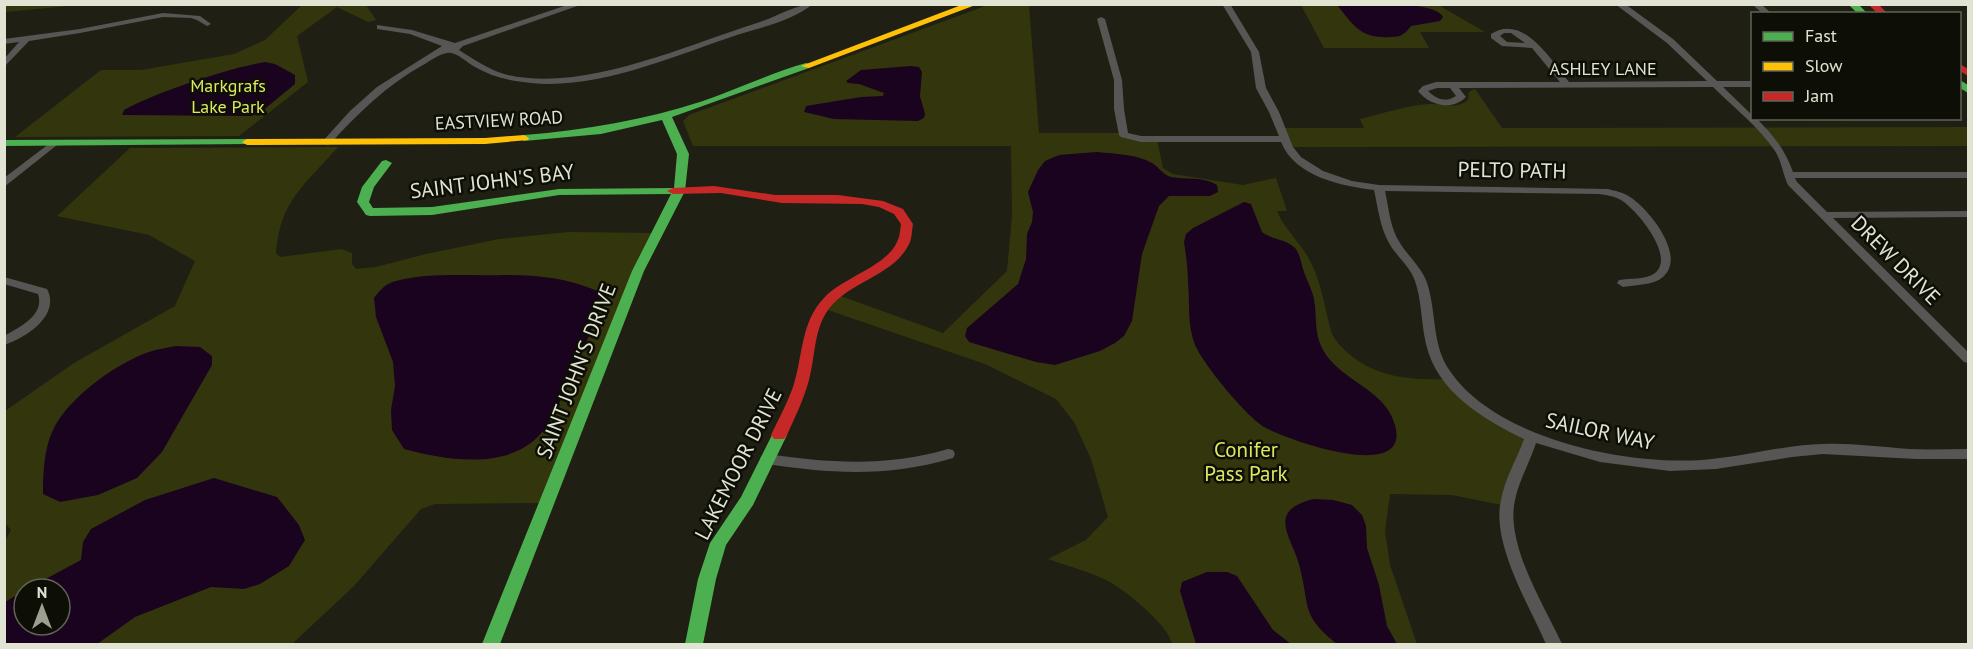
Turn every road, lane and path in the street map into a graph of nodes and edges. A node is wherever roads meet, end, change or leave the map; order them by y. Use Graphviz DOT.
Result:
graph roads {
  1 [pos="579,4"];
  2 [pos="809,4"];
  3 [pos="974,4"];
  4 [pos="1226,4"];
  5 [pos="1619,4"];
  6 [pos="1101,19"];
  7 [pos="207,24"];
  8 [pos="380,27"];
  9 [pos="26,39"];
  10 [pos="4,42"];
  11 [pos="1534,46"];
  12 [pos="451,48"];
  13 [pos="4,65"];
  14 [pos="1566,84"];
  15 [pos="1714,84"];
  16 [pos="1751,84"];
  17 [pos="1453,85"];
  18 [pos="666,116"];
  19 [pos="1751,120"];
  20 [pos="1751,120"];
  21 [pos="1284,139"];
  22 [pos="54,142"];
  23 [pos="327,142"];
  24 [pos="4,143"];
  25 [pos="386,163"];
  26 [pos="1788,175"];
  27 [pos="1968,175"];
  28 [pos="4,184"];
  29 [pos="1379,188"];
  30 [pos="679,191"];
  31 [pos="1822,214"];
  32 [pos="1968,214"];
  33 [pos="4,280"];
  34 [pos="1623,283"];
  35 [pos="4,341"];
  36 [pos="1968,359"];
  37 [pos="1532,436"];
  38 [pos="948,454"];
  39 [pos="1968,454"];
  40 [pos="767,459"];
  41 [pos="491,645"];
  42 [pos="694,645"];
  43 [pos="1554,645"];
  1 -- 12 [label="street"];
  2 -- 12 [label="street"];
  3 -- 18 [label="street, EASTVIEW ROAD"];
  4 -- 21 [label="street, PELTO PATH"];
  5 -- 15 [label="street, DREW DRIVE"];
  6 -- 21 [label="street"];
  7 -- 9 [label="street"];
  8 -- 12 [label="street"];
  9 -- 10 [label="street"];
  9 -- 13 [label="street"];
  11 -- 14 [label="street"];
  12 -- 23 [label="street"];
  14 -- 15 [label="street, ASHLEY LANE"];
  14 -- 17 [label="street, ASHLEY LANE"];
  15 -- 16 [label="street, ASHLEY LANE"];
  15 -- 19 [label="street, DREW DRIVE"];
  18 -- 23 [label="street, EASTVIEW ROAD"];
  18 -- 30 [label="street, SAINT JOHN'S DRIVE"];
  20 -- 26 [label="street, DREW DRIVE"];
  21 -- 29 [label="street, PELTO PATH"];
  22 -- 23 [label="street, EASTVIEW ROAD"];
  22 -- 24 [label="street, EASTVIEW ROAD"];
  22 -- 28 [label="street"];
  25 -- 30 [label="street, SAINT JOHN'S BAY"];
  26 -- 27 [label="street"];
  26 -- 31 [label="street, DREW DRIVE"];
  29 -- 34 [label="street, PELTO PATH"];
  29 -- 37 [label="street, SAILOR WAY"];
  30 -- 40 [label="street, LAKEMOOR DRIVE"];
  30 -- 41 [label="street, SAINT JOHN'S DRIVE"];
  31 -- 32 [label="street, DREW DRIVE"];
  31 -- 36 [label="street, DREW DRIVE"];
  33 -- 35 [label="street"];
  37 -- 39 [label="street, SAILOR WAY"];
  37 -- 43 [label="street"];
  38 -- 40 [label="street"];
  40 -- 42 [label="street, LAKEMOOR DRIVE"];
}
